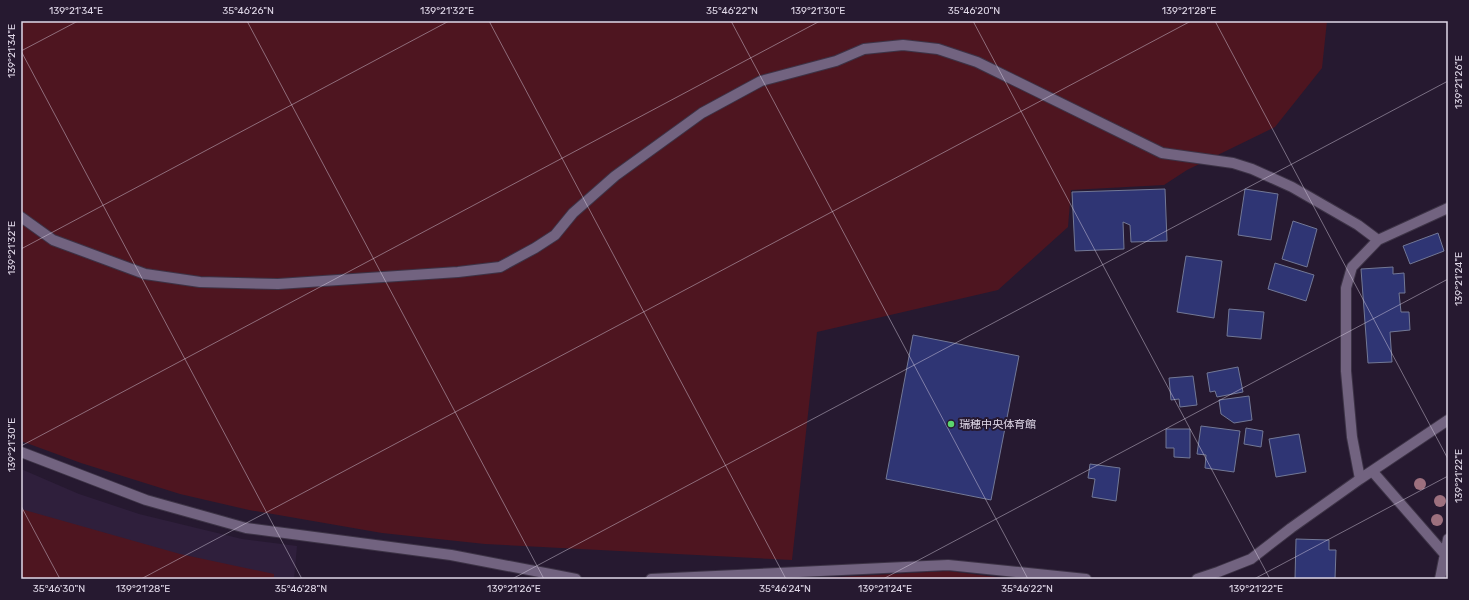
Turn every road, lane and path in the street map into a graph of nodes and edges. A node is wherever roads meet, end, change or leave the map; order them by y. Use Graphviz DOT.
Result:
graph roads {
  1 [pos="1448,208"];
  2 [pos="21,217"];
  3 [pos="1378,240"];
  4 [pos="1448,420"];
  5 [pos="21,452"];
  6 [pos="1373,472"];
  7 [pos="1360,479"];
  8 [pos="1448,539"];
  9 [pos="1447,556"];
  10 [pos="1061,578"];
  11 [pos="576,579"];
  12 [pos="651,579"];
  13 [pos="1086,579"];
  14 [pos="1197,579"];
  15 [pos="1440,579"];
  1 -- 3 [label="street"];
  2 -- 3 [label="street"];
  3 -- 7 [label="street"];
  4 -- 6 [label="street"];
  5 -- 11 [label="street"];
  6 -- 7 [label="street"];
  6 -- 9 [label="street"];
  7 -- 14 [label="street"];
  8 -- 9 [label="street"];
  9 -- 15 [label="street"];
  10 -- 12 [label="street"];
  10 -- 13 [label="street"];
}
